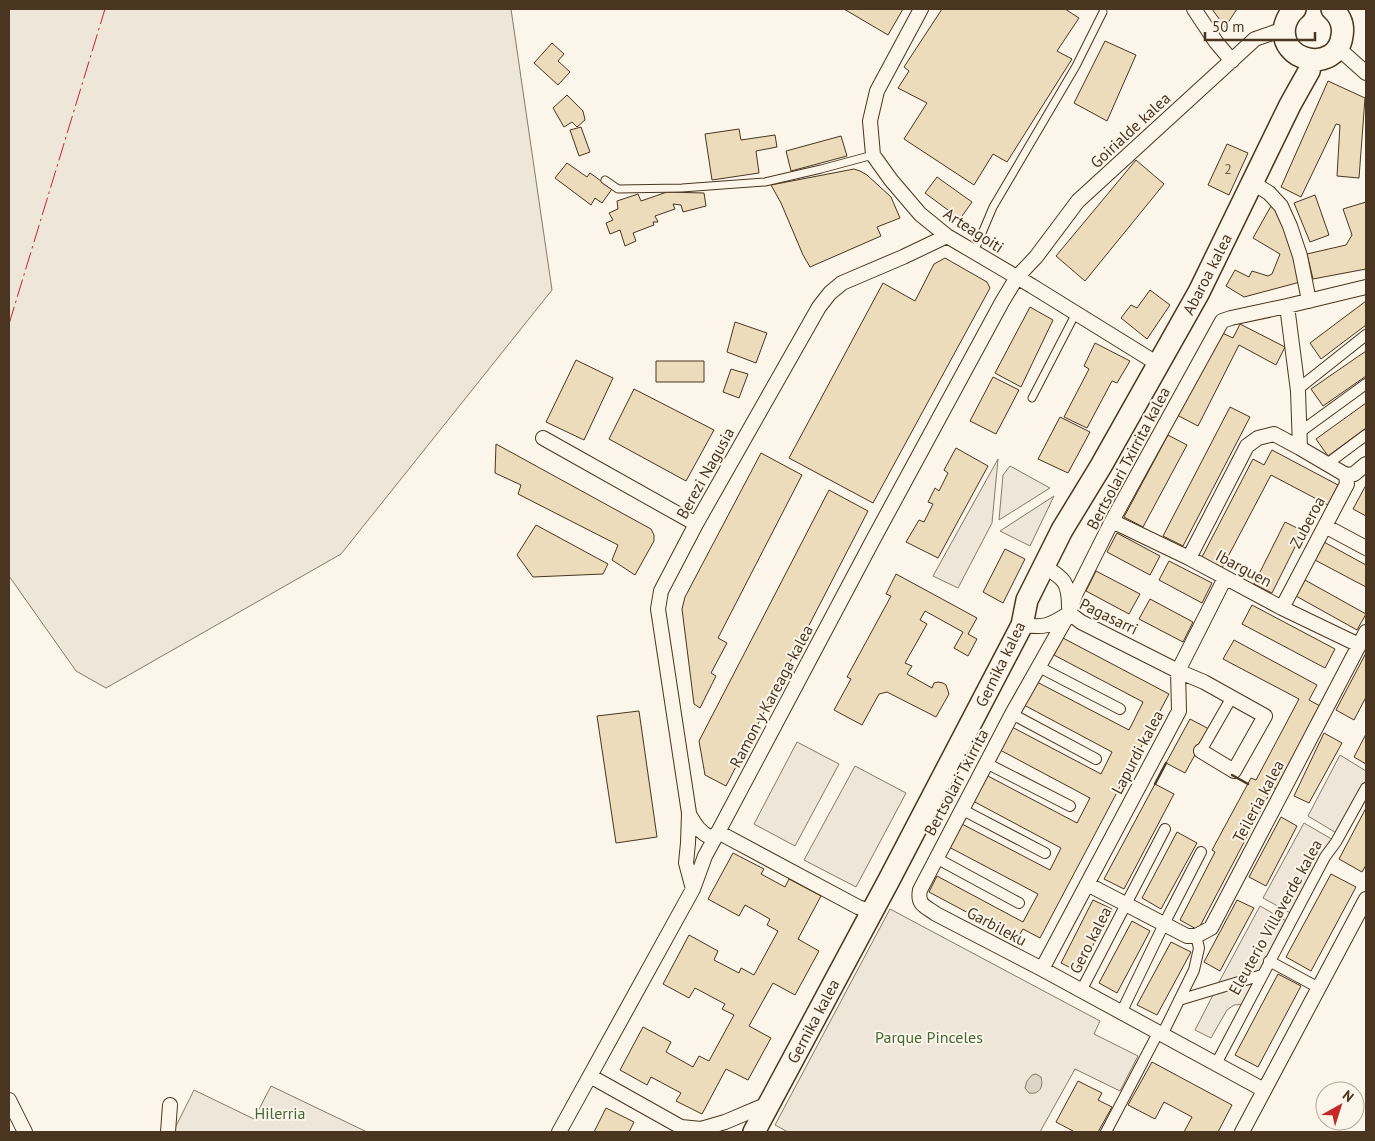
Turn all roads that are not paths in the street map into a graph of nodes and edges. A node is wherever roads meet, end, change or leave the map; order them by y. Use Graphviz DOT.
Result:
graph roads {
  1 [pos="921,9"];
  2 [pos="1194,9"];
  3 [pos="1295,9"];
  4 [pos="1332,9"];
  5 [pos="1103,12"];
  6 [pos="1284,29"];
  7 [pos="1338,48"];
  8 [pos="1232,60"];
  9 [pos="1312,60"];
  10 [pos="1366,73"];
  11 [pos="874,154"];
  12 [pos="605,180"];
  13 [pos="1252,183"];
  14 [pos="946,236"];
  15 [pos="974,252"];
  16 [pos="1017,278"];
  17 [pos="1366,287"];
  18 [pos="1309,301"];
  19 [pos="1286,306"];
  20 [pos="1076,314"];
  21 [pos="1366,335"];
  22 [pos="1158,364"];
  23 [pos="1366,384"];
  24 [pos="1298,389"];
  25 [pos="1032,398"];
  26 [pos="1300,432"];
  27 [pos="1366,435"];
  28 [pos="543,438"];
  29 [pos="1300,448"];
  30 [pos="1325,463"];
  31 [pos="1366,464"];
  32 [pos="1346,475"];
  33 [pos="1112,521"];
  34 [pos="696,524"];
  35 [pos="1325,526"];
  36 [pos="1366,548"];
  37 [pos="1189,558"];
  38 [pos="1044,566"];
  39 [pos="1225,578"];
  40 [pos="1282,608"];
  41 [pos="1069,613"];
  42 [pos="1022,625"];
  43 [pos="1366,632"];
  44 [pos="1359,646"];
  45 [pos="1039,667"];
  46 [pos="1178,671"];
  47 [pos="1232,697"];
  48 [pos="1120,709"];
  49 [pos="1012,714"];
  50 [pos="1202,751"];
  51 [pos="1096,759"];
  52 [pos="986,762"];
  53 [pos="1366,788"];
  54 [pos="1070,806"];
  55 [pos="961,809"];
  56 [pos="689,813"];
  57 [pos="1165,829"];
  58 [pos="718,832"];
  59 [pos="688,843"];
  60 [pos="1201,852"];
  61 [pos="1046,854"];
  62 [pos="706,856"];
  63 [pos="936,858"];
  64 [pos="1087,884"];
  65 [pos="693,888"];
  66 [pos="920,890"];
  67 [pos="1366,899"];
  68 [pos="1019,903"];
  69 [pos="1126,904"];
  70 [pos="871,912"];
  71 [pos="1164,924"];
  72 [pos="1196,936"];
  73 [pos="1269,961"];
  74 [pos="1042,969"];
  75 [pos="1262,976"];
  76 [pos="1319,988"];
  77 [pos="1081,990"];
  78 [pos="1179,1000"];
  79 [pos="1121,1013"];
  80 [pos="1160,1034"];
  81 [pos="1216,1064"];
  82 [pos="590,1076"];
  83 [pos="1264,1090"];
  84 [pos="9,1100"];
  85 [pos="770,1103"];
  86 [pos="170,1105"];
  87 [pos="25,1132"];
  88 [pos="168,1132"];
  89 [pos="559,1132"];
  90 [pos="754,1132"];
  91 [pos="1106,1132"];
  92 [pos="1242,1132"];
  1 -- 11 [label="street, Arteagoiti"];
  2 -- 8 [label="street"];
  3 -- 6 [label="main road"];
  4 -- 7 [label="main road"];
  5 -- 15 [label="lane"];
  6 -- 8 [label="street, Goirialde kalea"];
  6 -- 9 [label="main road"];
  7 -- 9 [label="main road"];
  7 -- 10 [label="street"];
  8 -- 16 [label="street, Goirialde kalea"];
  9 -- 13 [label="main road, Abaroa kalea"];
  11 -- 12 [label="lane"];
  11 -- 14 [label="street, Arteagoiti"];
  13 -- 18 [label="street"];
  13 -- 22 [label="main road, Abaroa kalea"];
  14 -- 15 [label="street, Arteagoiti"];
  14 -- 34 [label="street, Berezi Nagusia"];
  15 -- 16 [label="street, Arteagoiti"];
  16 -- 20 [label="street, Arteagoiti"];
  16 -- 58 [label="street, Ramon y Kareaga kalea"];
  17 -- 18 [label="street"];
  18 -- 19 [label="street"];
  19 -- 24 [label="street"];
  19 -- 33 [label="street, Bertsolari Txirrita kalea"];
  20 -- 22 [label="street, Arteagoiti"];
  20 -- 25 [label="lane"];
  21 -- 24 [label="street"];
  22 -- 38 [label="main road, Gernika kalea"];
  23 -- 26 [label="street"];
  24 -- 26 [label="street"];
  26 -- 29 [label="street"];
  27 -- 30 [label="street"];
  28 -- 34 [label="street"];
  29 -- 30 [label="street"];
  29 -- 37 [label="street"];
  30 -- 32 [label="street"];
  31 -- 32 [label="street"];
  32 -- 35 [label="street, Zuberoa"];
  33 -- 37 [label="street, Ibarguen"];
  33 -- 41 [label="street, Bertsolari Txirrita kalea"];
  34 -- 56 [label="street, Berezi Nagusia"];
  35 -- 36 [label="street"];
  35 -- 40 [label="street, Zuberoa"];
  37 -- 39 [label="street, Ibarguen"];
  38 -- 41 [label="street"];
  38 -- 42 [label="main road, Gernika kalea"];
  39 -- 40 [label="street, Ibarguen"];
  39 -- 46 [label="street, Lapurdi kalea"];
  40 -- 44 [label="street, Ibarguen"];
  41 -- 42 [label="street, Pagasarri"];
  41 -- 45 [label="street, Bertsolari Txirrita"];
  41 -- 46 [label="street, Pagasarri"];
  42 -- 70 [label="main road, Gernika kalea"];
  43 -- 44 [label="street, Teileria kalea"];
  44 -- 72 [label="street, Teileria kalea"];
  45 -- 48 [label="street"];
  45 -- 49 [label="street, Bertsolari Txirrita"];
  46 -- 47 [label="street, Pagasarri"];
  46 -- 64 [label="street, Lapurdi kalea"];
  47 -- 50 [label="street"];
  47 -- 50 [label="street, Pagasarri"];
  49 -- 51 [label="street"];
  49 -- 52 [label="street, Bertsolari Txirrita"];
  52 -- 54 [label="street"];
  52 -- 55 [label="street, Bertsolari Txirrita"];
  53 -- 73 [label="street, Eleuterio Villaverde kalea"];
  55 -- 61 [label="street"];
  55 -- 63 [label="street, Bertsolari Txirrita"];
  56 -- 58 [label="street"];
  56 -- 59 [label="street, Berezi Nagusia"];
  57 -- 69 [label="street"];
  58 -- 62 [label="street, Ramon y Kareaga kalea"];
  58 -- 70 [label="street"];
  59 -- 62 [label="street"];
  59 -- 65 [label="street, Berezi Nagusia"];
  60 -- 71 [label="street"];
  62 -- 65 [label="street, Ramon y Kareaga kalea"];
  63 -- 66 [label="street, Bertsolari Txirrita"];
  63 -- 68 [label="street"];
  64 -- 69 [label="street"];
  64 -- 74 [label="street, Lapurdi kalea"];
  65 -- 82 [label="street, Ramon y Kareaga kalea"];
  66 -- 74 [label="street, Garbileku"];
  67 -- 76 [label="street"];
  69 -- 71 [label="street"];
  69 -- 77 [label="street, Gero kalea"];
  70 -- 85 [label="main road, Gernika kalea"];
  71 -- 72 [label="street"];
  71 -- 79 [label="street"];
  72 -- 78 [label="street"];
  73 -- 75 [label="street, Eleuterio Villaverde kalea"];
  73 -- 76 [label="street"];
  74 -- 77 [label="street"];
  75 -- 78 [label="street"];
  75 -- 81 [label="street, Eleuterio Villaverde kalea"];
  76 -- 83 [label="street"];
  77 -- 79 [label="street"];
  78 -- 80 [label="street"];
  79 -- 80 [label="street"];
  80 -- 81 [label="street"];
  80 -- 91 [label="street"];
  81 -- 83 [label="street"];
  82 -- 85 [label="street"];
  82 -- 89 [label="street, Ramon y Kareaga kalea"];
  83 -- 92 [label="street"];
  84 -- 87 [label="street"];
  85 -- 90 [label="main road, Gernika kalea"];
  86 -- 88 [label="street"];
}
